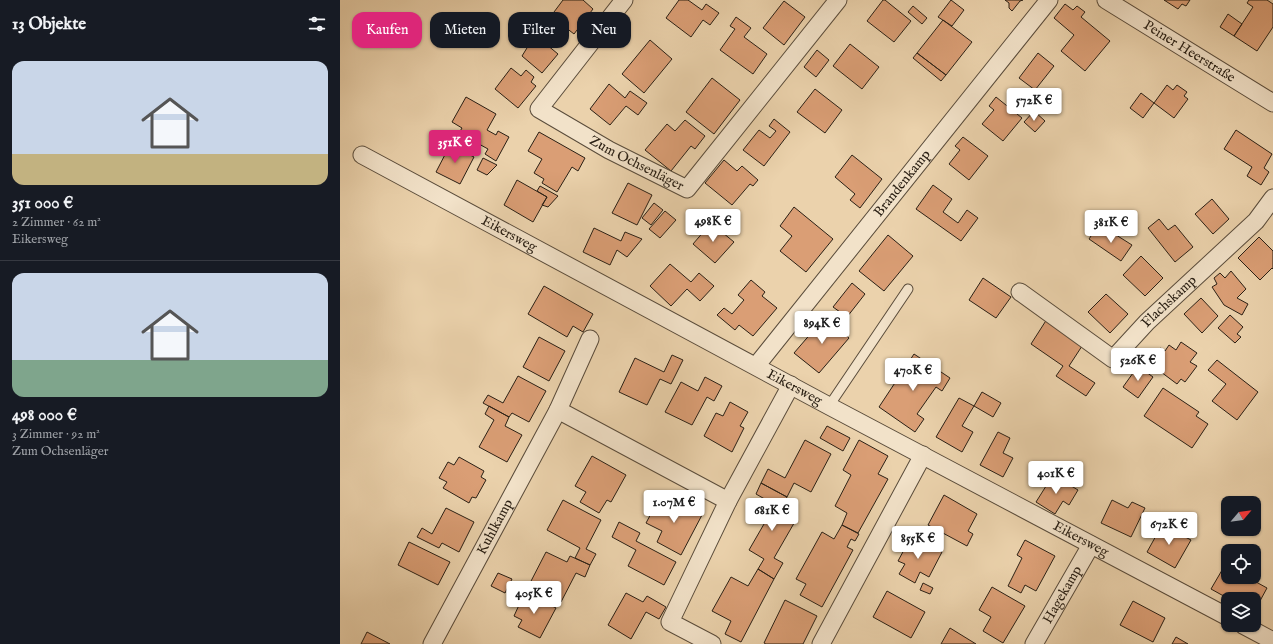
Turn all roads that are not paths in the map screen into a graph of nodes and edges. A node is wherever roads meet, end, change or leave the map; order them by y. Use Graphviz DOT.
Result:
graph roads {
  1 [pos="624,0"];
  2 [pos="838,0"];
  3 [pos="1049,0"];
  4 [pos="1106,0"];
  5 [pos="1273,103"];
  6 [pos="362,155"];
  7 [pos="1273,198"];
  8 [pos="908,289"];
  9 [pos="1020,292"];
  10 [pos="590,339"];
  11 [pos="756,366"];
  12 [pos="791,385"];
  13 [pos="829,406"];
  14 [pos="558,410"];
  15 [pos="923,455"];
  16 [pos="728,501"];
  17 [pos="1091,544"];
  18 [pos="1221,613"];
  19 [pos="1256,632"];
  20 [pos="1273,641"];
  21 [pos="432,644"];
  22 [pos="712,644"];
  23 [pos="821,644"];
  24 [pos="1034,644"];
  1 -- 2 [label="street, Zum Ochsenläger"];
  3 -- 11 [label="street, Brandenkamp"];
  4 -- 5 [label="street, Peiner Heerstraße"];
  6 -- 11 [label="street, Eikersweg"];
  7 -- 9 [label="street, Flachskamp"];
  8 -- 13 [label="lane"];
  10 -- 14 [label="street, Kuhlkamp"];
  11 -- 12 [label="street, Eikersweg"];
  12 -- 13 [label="street, Eikersweg"];
  12 -- 16 [label="street"];
  13 -- 15 [label="street, Eikersweg"];
  14 -- 16 [label="street"];
  14 -- 21 [label="street, Kuhlkamp"];
  15 -- 17 [label="street, Eikersweg"];
  15 -- 23 [label="street"];
  16 -- 22 [label="street"];
  17 -- 18 [label="street, Eikersweg"];
  17 -- 24 [label="street, Hagekamp"];
  19 -- 20 [label="street"];
}
